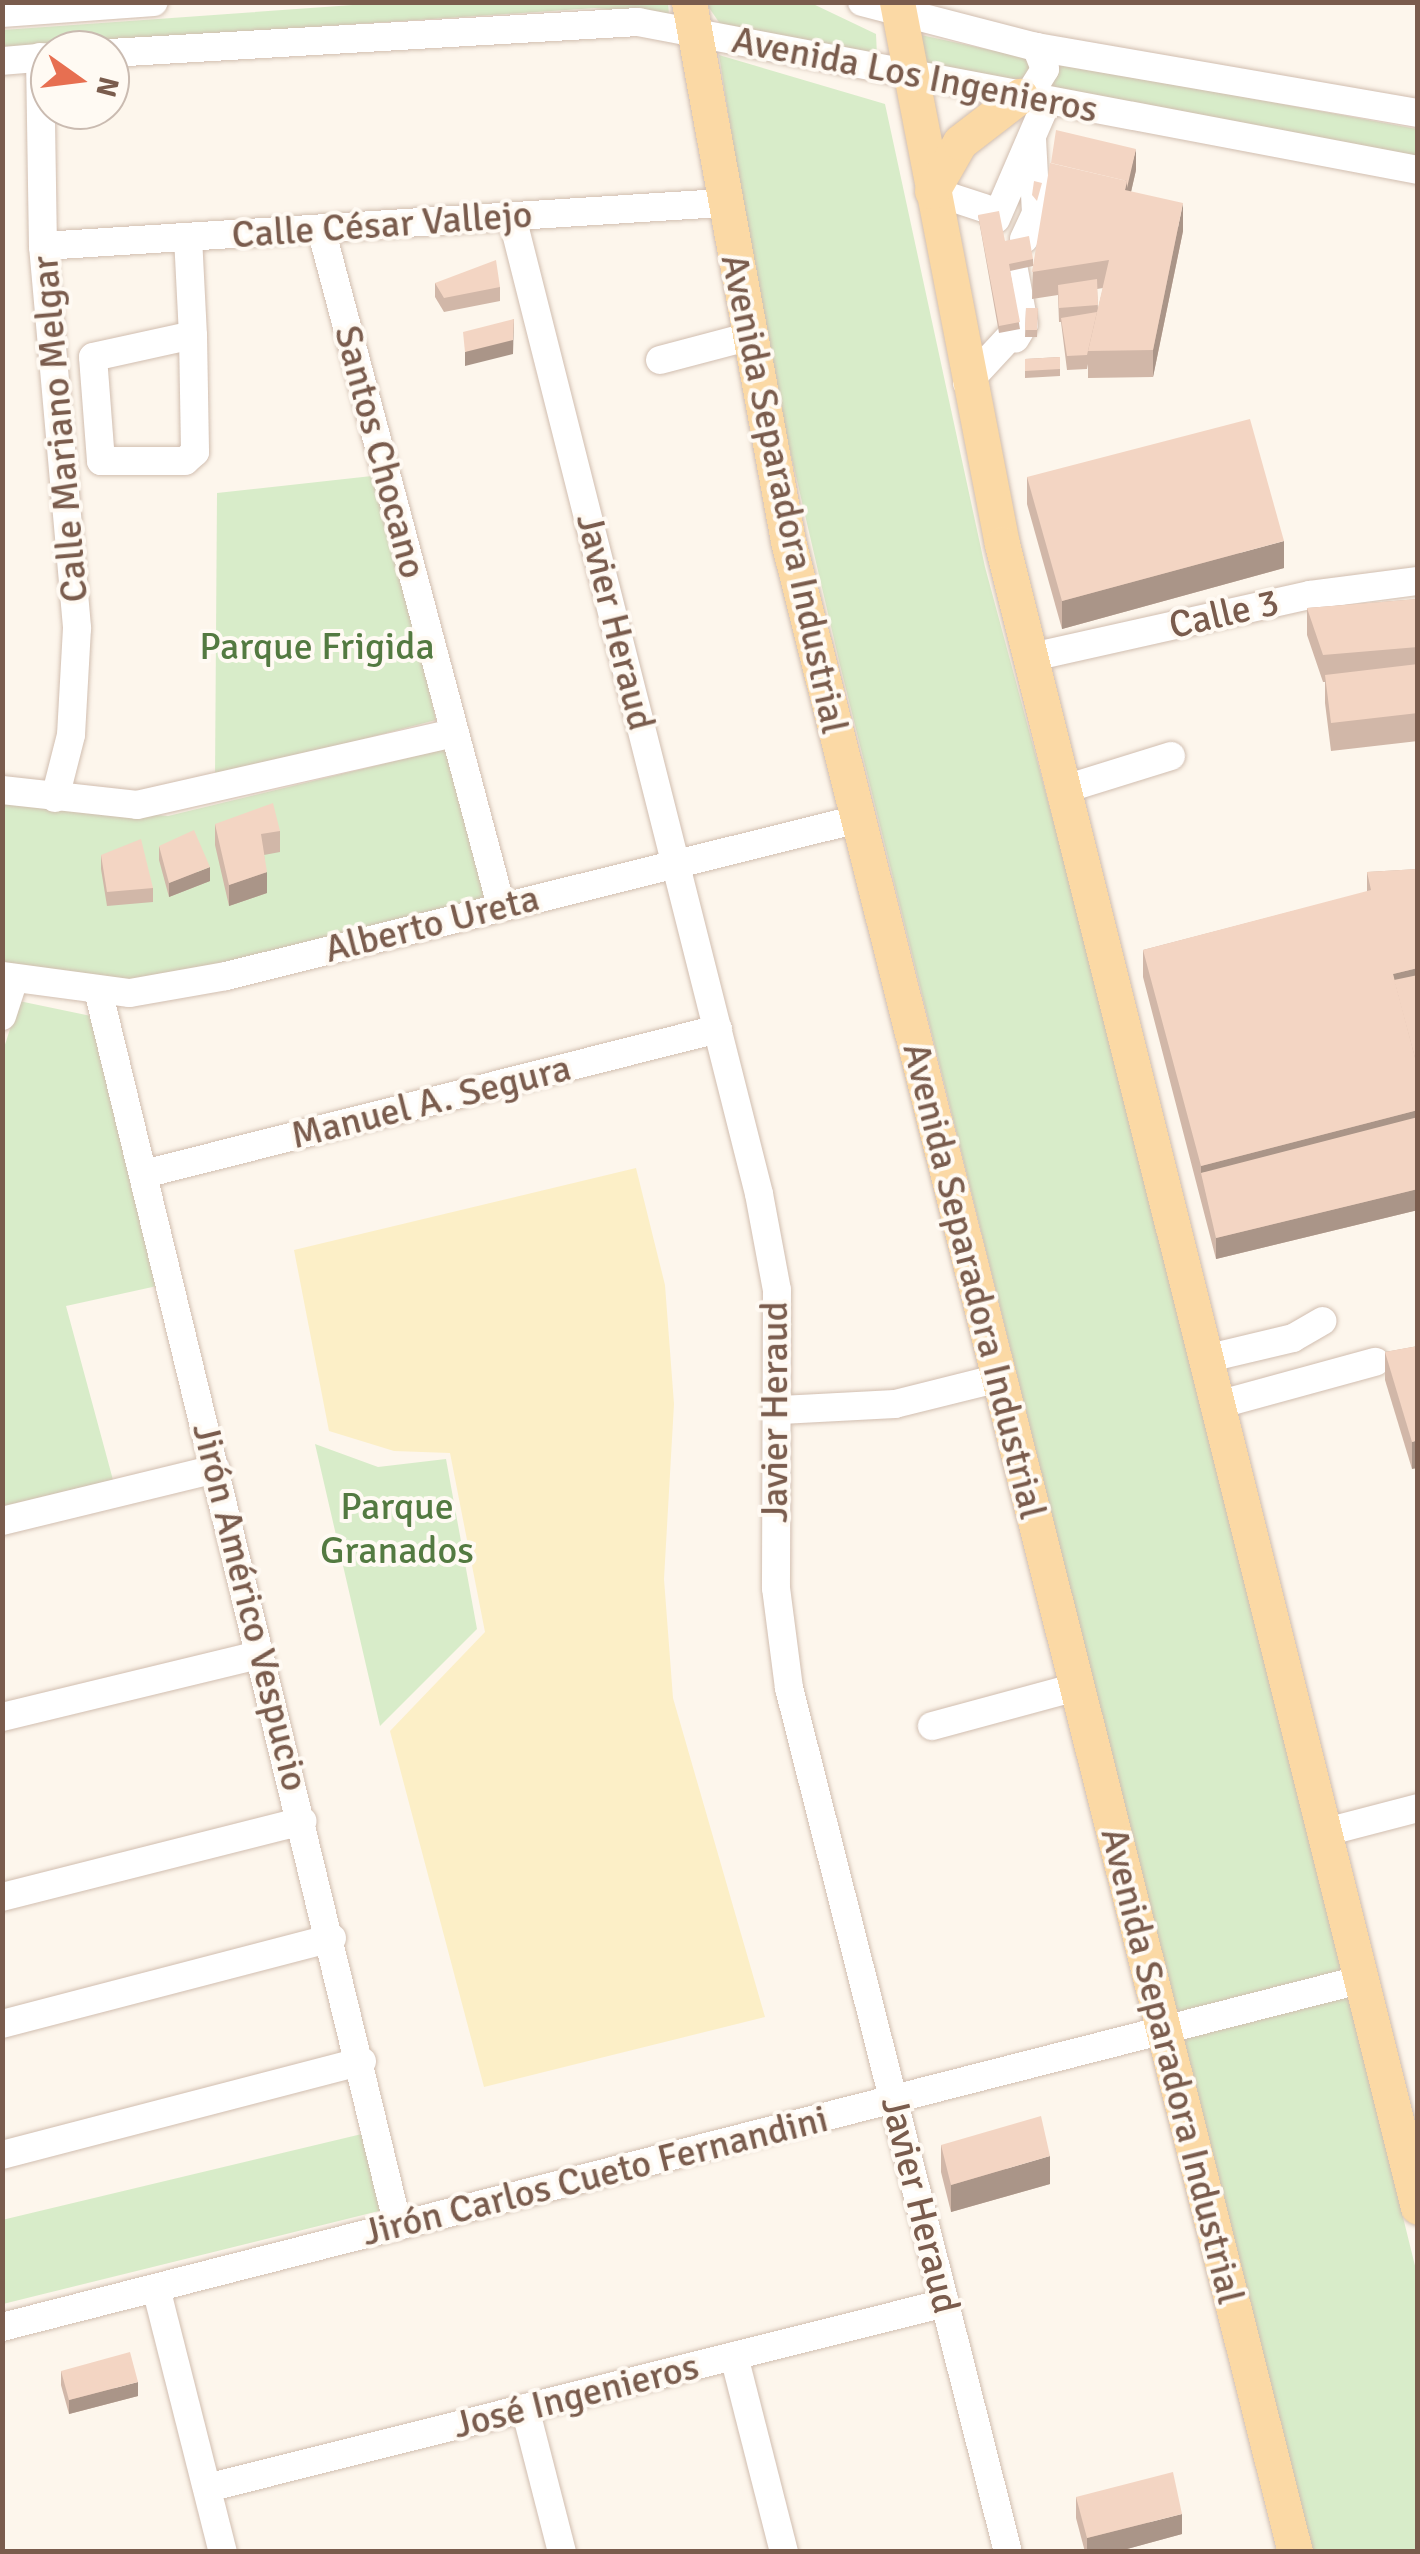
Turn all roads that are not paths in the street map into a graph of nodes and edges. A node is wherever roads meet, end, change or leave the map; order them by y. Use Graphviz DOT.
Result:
graph roads {
  1 [pos="154,2"];
  2 [pos="862,2"];
  3 [pos="899,10"];
  4 [pos="2,13"];
  5 [pos="691,16"];
  6 [pos="1036,47"];
  7 [pos="130,51"];
  8 [pos="30,58"];
  9 [pos="2,61"];
  10 [pos="911,78"];
  11 [pos="1031,98"];
  12 [pos="1418,114"];
  13 [pos="44,130"];
  14 [pos="1032,138"];
  15 [pos="1021,166"];
  16 [pos="1418,170"];
  17 [pos="932,191"];
  18 [pos="721,203"];
  19 [pos="993,209"];
  20 [pos="512,217"];
  21 [pos="320,229"];
  22 [pos="188,237"];
  23 [pos="43,246"];
  24 [pos="1020,260"];
  25 [pos="192,335"];
  26 [pos="747,336"];
  27 [pos="660,360"];
  28 [pos="967,383"];
  29 [pos="1418,581"];
  30 [pos="1032,657"];
  31 [pos="455,733"];
  32 [pos="1170,756"];
  33 [pos="1065,789"];
  34 [pos="2,790"];
  35 [pos="55,798"];
  36 [pos="858,819"];
  37 [pos="677,862"];
  38 [pos="500,906"];
  39 [pos="8,977"];
  40 [pos="98,990"];
  41 [pos="2,1016"];
  42 [pos="718,1029"];
  43 [pos="144,1174"];
  44 [pos="1323,1321"];
  45 [pos="1209,1358"];
  46 [pos="1375,1362"];
  47 [pos="999,1378"];
  48 [pos="1220,1404"];
  49 [pos="781,1410"];
  50 [pos="216,1468"];
  51 [pos="2,1521"];
  52 [pos="259,1654"];
  53 [pos="1077,1686"];
  54 [pos="2,1716"];
  55 [pos="932,1726"];
  56 [pos="1418,1808"];
  57 [pos="303,1822"];
  58 [pos="1326,1832"];
  59 [pos="2,1896"];
  60 [pos="332,1938"];
  61 [pos="1362,1979"];
  62 [pos="2,2024"];
  63 [pos="1162,2030"];
  64 [pos="362,2061"];
  65 [pos="893,2100"];
  66 [pos="1406,2116"];
  67 [pos="2,2154"];
  68 [pos="1418,2207"];
  69 [pos="398,2226"];
  70 [pos="156,2288"];
  71 [pos="945,2303"];
  72 [pos="2,2327"];
  73 [pos="734,2356"];
  74 [pos="525,2408"];
  75 [pos="208,2488"];
  76 [pos="223,2552"];
  77 [pos="562,2552"];
  78 [pos="784,2552"];
  79 [pos="1008,2552"];
  80 [pos="1295,2552"];
  1 -- 4 [label="street"];
  2 -- 3 [label="street, Avenida Los Ingenieros"];
  3 -- 6 [label="street, Avenida Los Ingenieros"];
  3 -- 10 [label="main road"];
  5 -- 7 [label="street, Avenida Los Ingenieros"];
  5 -- 10 [label="street, Avenida Los Ingenieros"];
  5 -- 18 [label="main road, Avenida Separadora Industrial"];
  6 -- 11 [label="street"];
  6 -- 12 [label="street, Avenida Los Ingenieros"];
  8 -- 9 [label="street"];
  10 -- 11 [label="street, Avenida Los Ingenieros"];
  10 -- 17 [label="main road"];
  11 -- 14 [label="street"];
  11 -- 16 [label="street, Avenida Los Ingenieros"];
  11 -- 17 [label="main road"];
  13 -- 23 [label="street, Calle Mariano Melgar"];
  14 -- 15 [label="street"];
  14 -- 24 [label="street"];
  15 -- 19 [label="street"];
  15 -- 24 [label="street"];
  17 -- 19 [label="street"];
  17 -- 28 [label="main road"];
  18 -- 20 [label="street, Calle César Vallejo"];
  18 -- 26 [label="main road, Avenida Separadora Industrial"];
  19 -- 24 [label="street"];
  20 -- 21 [label="street, Calle César Vallejo"];
  20 -- 37 [label="street, Javier Heraud"];
  21 -- 22 [label="street, Calle César Vallejo"];
  21 -- 31 [label="street, Santos Chocano"];
  22 -- 23 [label="street, Calle César Vallejo"];
  22 -- 25 [label="street"];
  23 -- 35 [label="street, Calle Mariano Melgar"];
  24 -- 28 [label="street"];
  25 -- 25 [label="street"];
  26 -- 27 [label="street"];
  26 -- 36 [label="main road, Avenida Separadora Industrial"];
  28 -- 30 [label="main road"];
  29 -- 30 [label="street, Calle 3"];
  30 -- 33 [label="main road"];
  31 -- 35 [label="street"];
  31 -- 38 [label="street, Santos Chocano"];
  32 -- 33 [label="street"];
  33 -- 45 [label="main road"];
  34 -- 35 [label="street"];
  36 -- 37 [label="street, Alberto Ureta"];
  36 -- 47 [label="main road, Avenida Separadora Industrial"];
  37 -- 38 [label="street, Alberto Ureta"];
  37 -- 42 [label="street, Javier Heraud"];
  38 -- 40 [label="street, Alberto Ureta"];
  39 -- 40 [label="street, Alberto Ureta"];
  39 -- 41 [label="street"];
  40 -- 43 [label="street, Jirón Américo Vespucio"];
  42 -- 43 [label="street, Manuel A. Segura"];
  42 -- 49 [label="street, Javier Heraud"];
  43 -- 50 [label="street, Jirón Américo Vespucio"];
  44 -- 45 [label="street"];
  45 -- 48 [label="main road"];
  46 -- 48 [label="street"];
  47 -- 49 [label="street"];
  47 -- 53 [label="main road, Avenida Separadora Industrial"];
  48 -- 58 [label="main road"];
  49 -- 65 [label="street, Javier Heraud"];
  50 -- 51 [label="street"];
  50 -- 52 [label="street, Jirón Américo Vespucio"];
  52 -- 54 [label="street"];
  52 -- 57 [label="street, Jirón Américo Vespucio"];
  53 -- 55 [label="street"];
  53 -- 63 [label="main road, Avenida Separadora Industrial"];
  56 -- 58 [label="street"];
  57 -- 59 [label="street"];
  57 -- 60 [label="street, Jirón Américo Vespucio"];
  58 -- 61 [label="main road"];
  60 -- 62 [label="street"];
  60 -- 64 [label="street, Jirón Américo Vespucio"];
  61 -- 63 [label="street, Jirón Carlos Cueto Fernandini"];
  61 -- 66 [label="main road"];
  63 -- 65 [label="street, Jirón Carlos Cueto Fernandini"];
  63 -- 80 [label="main road, Avenida Separadora Industrial"];
  64 -- 67 [label="street"];
  64 -- 69 [label="street, Jirón Américo Vespucio"];
  65 -- 69 [label="street, Jirón Carlos Cueto Fernandini"];
  65 -- 71 [label="street, Javier Heraud"];
  66 -- 68 [label="main road"];
  69 -- 70 [label="street, Jirón Carlos Cueto Fernandini"];
  70 -- 72 [label="street, Jirón Carlos Cueto Fernandini"];
  70 -- 75 [label="street"];
  71 -- 73 [label="street, José Ingenieros"];
  71 -- 79 [label="street, Javier Heraud"];
  73 -- 74 [label="street, José Ingenieros"];
  73 -- 78 [label="street"];
  74 -- 75 [label="street, José Ingenieros"];
  74 -- 77 [label="street"];
  75 -- 76 [label="street"];
}
